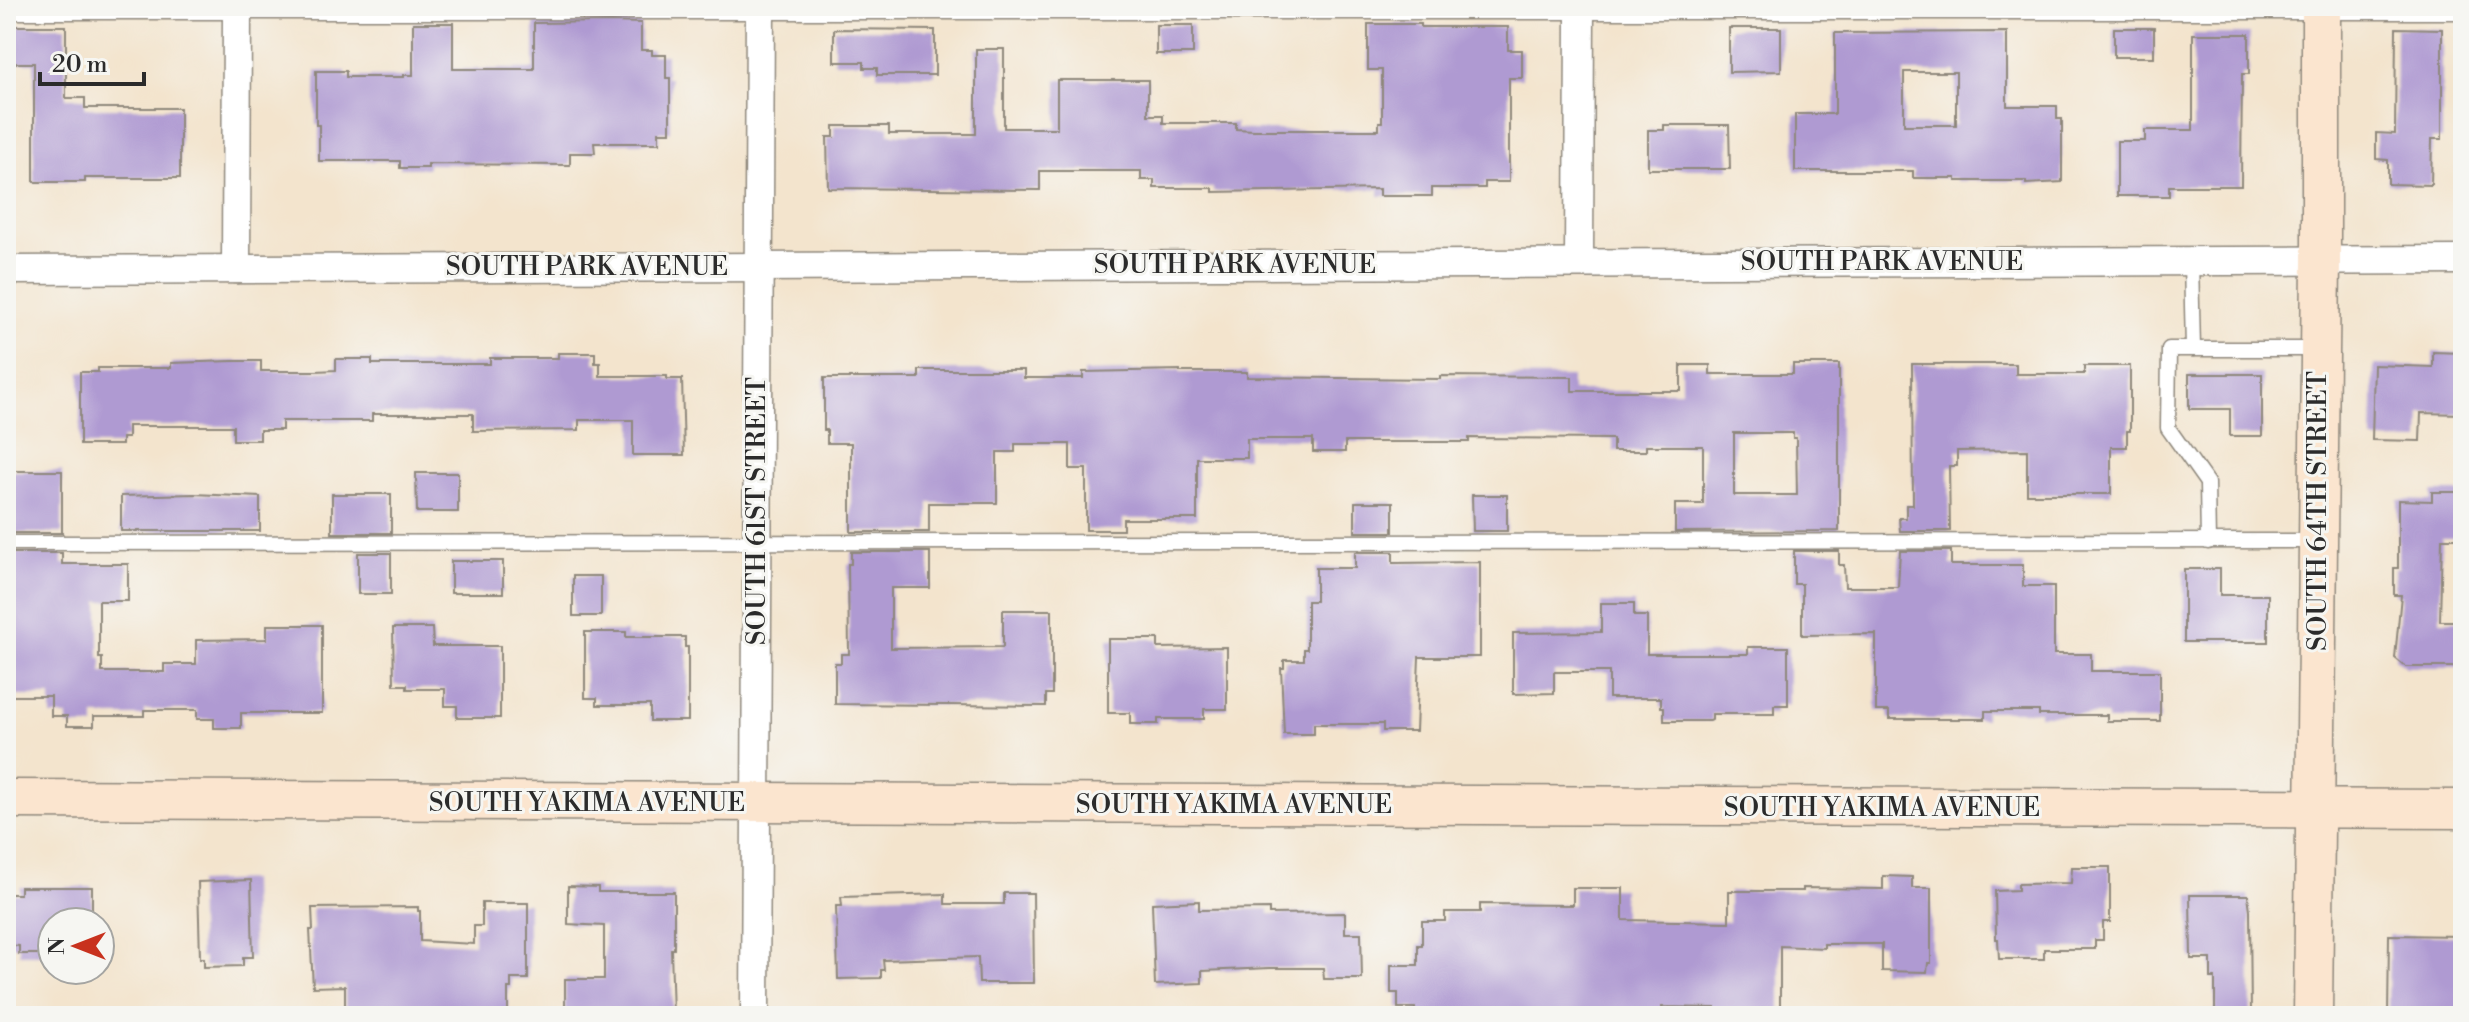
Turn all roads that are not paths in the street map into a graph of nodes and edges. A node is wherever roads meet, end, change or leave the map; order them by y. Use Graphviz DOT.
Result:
graph roads {
  1 [pos="237,9"];
  2 [pos="491,9"];
  3 [pos="760,9"];
  4 [pos="1580,9"];
  5 [pos="2321,9"];
  6 [pos="6,12"];
  7 [pos="2463,12"];
  8 [pos="2463,260"];
  9 [pos="2191,261"];
  10 [pos="2321,261"];
  11 [pos="1579,263"];
  12 [pos="759,267"];
  13 [pos="236,269"];
  14 [pos="6,270"];
  15 [pos="2193,349"];
  16 [pos="2319,349"];
  17 [pos="2318,541"];
  18 [pos="2208,542"];
  19 [pos="6,543"];
  20 [pos="757,543"];
  21 [pos="6,799"];
  22 [pos="754,803"];
  23 [pos="2463,809"];
  24 [pos="2315,810"];
  25 [pos="755,1016"];
  26 [pos="2313,1016"];
  1 -- 2 [label="lane"];
  1 -- 6 [label="lane"];
  1 -- 13 [label="street"];
  2 -- 3 [label="lane"];
  3 -- 4 [label="lane"];
  3 -- 12 [label="street, SOUTH 61ST STREET"];
  4 -- 5 [label="lane"];
  4 -- 11 [label="street"];
  5 -- 7 [label="lane"];
  5 -- 10 [label="main road, SOUTH 64TH STREET"];
  8 -- 10 [label="street, SOUTH PARK AVENUE"];
  9 -- 10 [label="street, SOUTH PARK AVENUE"];
  9 -- 11 [label="street, SOUTH PARK AVENUE"];
  9 -- 15 [label="lane"];
  10 -- 16 [label="main road, SOUTH 64TH STREET"];
  11 -- 12 [label="street, SOUTH PARK AVENUE"];
  12 -- 13 [label="street, SOUTH PARK AVENUE"];
  12 -- 20 [label="street, SOUTH 61ST STREET"];
  13 -- 14 [label="street, SOUTH PARK AVENUE"];
  15 -- 16 [label="lane"];
  15 -- 18 [label="lane"];
  16 -- 17 [label="main road, SOUTH 64TH STREET"];
  17 -- 18 [label="lane"];
  17 -- 24 [label="main road, SOUTH 64TH STREET"];
  18 -- 20 [label="lane"];
  19 -- 20 [label="lane"];
  20 -- 22 [label="street, SOUTH 61ST STREET"];
  21 -- 22 [label="main road, SOUTH YAKIMA AVENUE"];
  22 -- 24 [label="main road, SOUTH YAKIMA AVENUE"];
  22 -- 25 [label="street, SOUTH 61ST STREET"];
  23 -- 24 [label="main road, SOUTH YAKIMA AVENUE"];
  24 -- 26 [label="main road, SOUTH 64TH STREET"];
}
